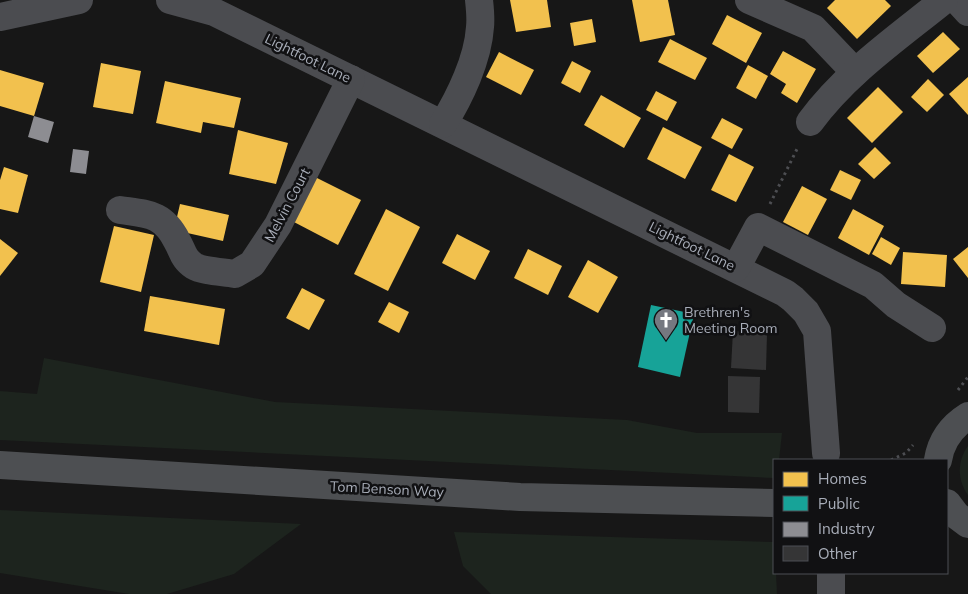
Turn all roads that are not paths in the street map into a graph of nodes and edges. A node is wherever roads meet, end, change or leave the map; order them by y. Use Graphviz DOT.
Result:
graph roads {
  1 [pos="79,0"];
  2 [pos="170,0"];
  3 [pos="479,0"];
  4 [pos="749,0"];
  5 [pos="944,0"];
  6 [pos="958,0"];
  7 [pos="968,12"];
  8 [pos="0,17"];
  9 [pos="855,72"];
  10 [pos="351,79"];
  11 [pos="810,122"];
  12 [pos="443,124"];
  13 [pos="120,210"];
  14 [pos="736,268"];
  15 [pos="932,328"];
  16 [pos="964,417"];
  17 [pos="826,453"];
  18 [pos="937,459"];
  19 [pos="0,465"];
  20 [pos="773,503"];
  21 [pos="948,504"];
  22 [pos="948,522"];
  23 [pos="968,525"];
  24 [pos="831,574"];
  25 [pos="831,594"];
  1 -- 8 [label="street"];
  2 -- 10 [label="street, Lightfoot Lane"];
  3 -- 12 [label="street"];
  4 -- 9 [label="street"];
  5 -- 9 [label="street"];
  6 -- 7 [label="street"];
  9 -- 11 [label="street"];
  10 -- 12 [label="street, Lightfoot Lane"];
  10 -- 13 [label="street, Melvin Court"];
  12 -- 14 [label="street, Lightfoot Lane"];
  14 -- 15 [label="street"];
  14 -- 17 [label="street, Lightfoot Lane"];
  16 -- 18 [label="main road"];
  19 -- 20 [label="main road, Tom Benson Way"];
  21 -- 23 [label="main road"];
  22 -- 23 [label="main road"];
  24 -- 25 [label="street"];
}
